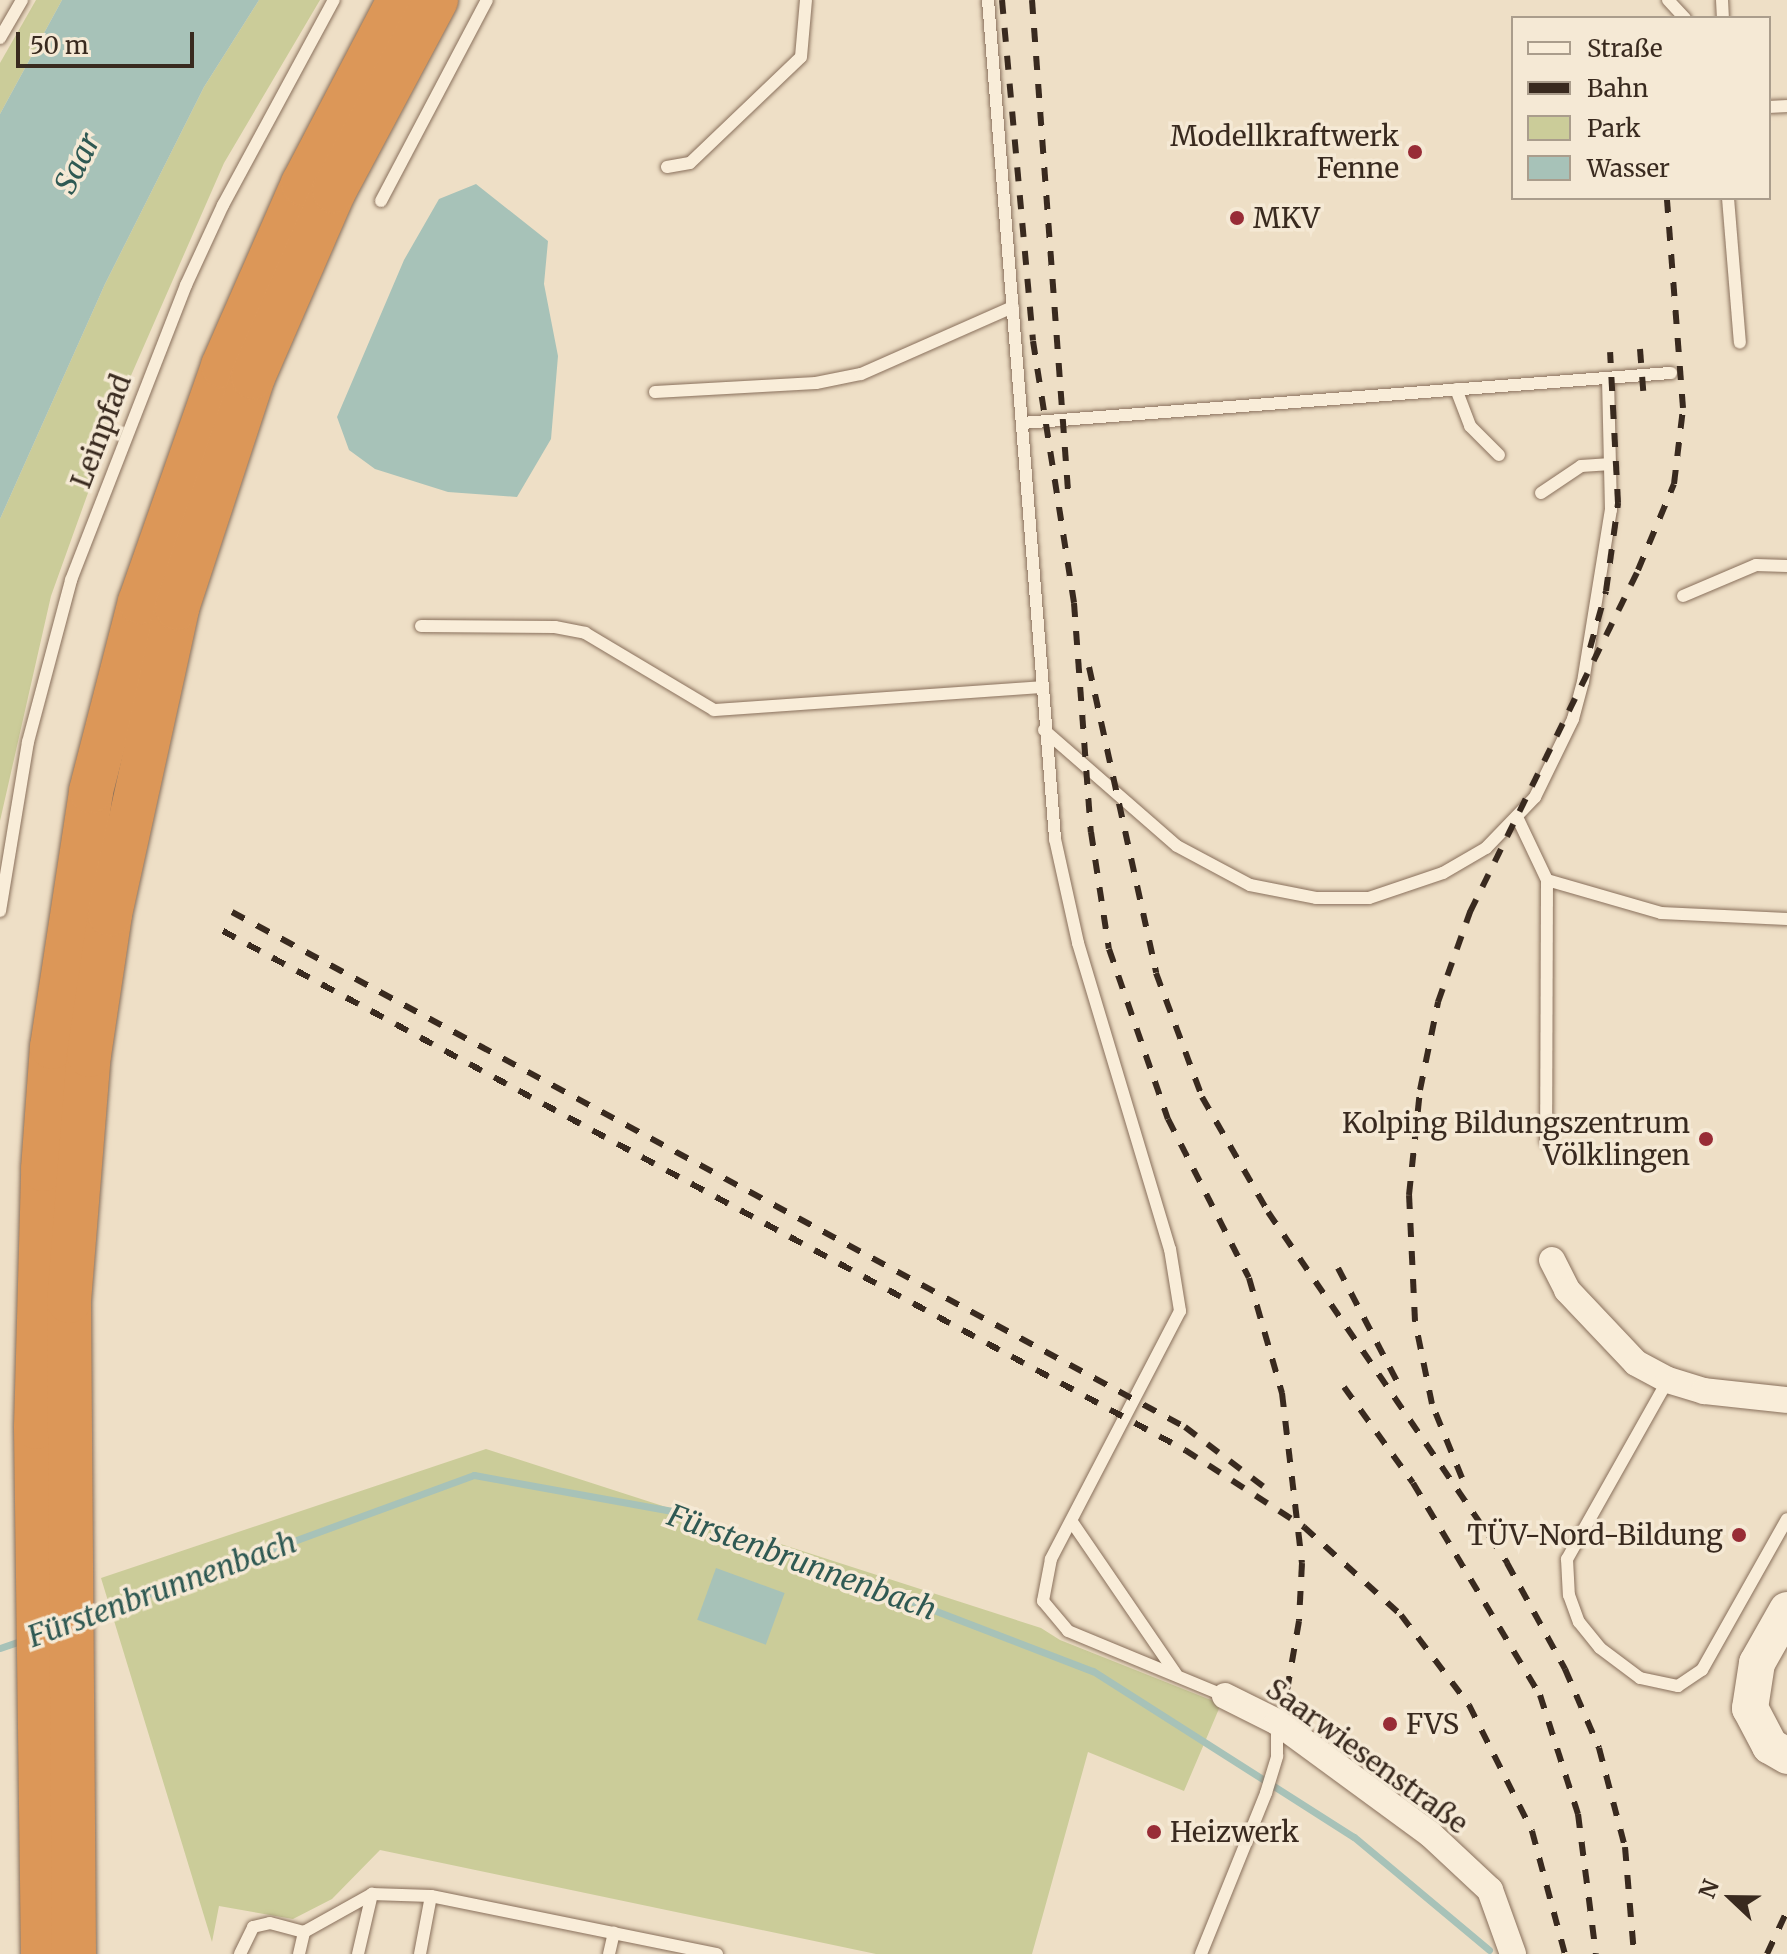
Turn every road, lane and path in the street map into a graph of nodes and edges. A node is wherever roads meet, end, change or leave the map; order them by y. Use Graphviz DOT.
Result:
graph roads {
  1 [pos="22,0"];
  2 [pos="334,0"];
  3 [pos="399,0"];
  4 [pos="436,0"];
  5 [pos="487,0"];
  6 [pos="806,0"];
  7 [pos="988,0"];
  8 [pos="1668,0"];
  9 [pos="1683,16"];
  10 [pos="0,38"];
  11 [pos="667,167"];
  12 [pos="1728,200"];
  13 [pos="381,201"];
  14 [pos="1013,307"];
  15 [pos="1740,343"];
  16 [pos="1671,373"];
  17 [pos="1608,378"];
  18 [pos="1456,389"];
  19 [pos="655,392"];
  20 [pos="1022,423"];
  21 [pos="1499,455"];
  22 [pos="1611,464"];
  23 [pos="1541,493"];
  24 [pos="1787,566"];
  25 [pos="1683,596"];
  26 [pos="421,626"];
  27 [pos="1042,687"];
  28 [pos="1044,730"];
  29 [pos="1518,819"];
  30 [pos="1547,880"];
  31 [pos="0,911"];
  32 [pos="1787,919"];
  33 [pos="1546,1141"];
  34 [pos="1552,1260"];
  35 [pos="1668,1380"];
  36 [pos="1787,1400"];
  37 [pos="1787,1519"];
  38 [pos="1072,1522"];
  39 [pos="52,1597"];
  40 [pos="1787,1610"];
  41 [pos="54,1659"];
  42 [pos="1176,1674"];
  43 [pos="1225,1696"];
  44 [pos="1277,1722"];
  45 [pos="1787,1756"];
  46 [pos="372,1894"];
  47 [pos="431,1896"];
  48 [pos="304,1932"];
  49 [pos="614,1933"];
  50 [pos="43,1954"];
  51 [pos="74,1954"];
  52 [pos="240,1954"];
  53 [pos="299,1954"];
  54 [pos="358,1954"];
  55 [pos="420,1954"];
  56 [pos="609,1954"];
  57 [pos="717,1954"];
  58 [pos="1201,1954"];
  59 [pos="1513,1954"];
  1 -- 10 [label="lane"];
  2 -- 31 [label="lane, Leinpfad"];
  3 -- 39 [label="highway"];
  4 -- 39 [label="highway"];
  5 -- 13 [label="lane"];
  6 -- 11 [label="lane"];
  7 -- 14 [label="lane"];
  8 -- 9 [label="lane"];
  12 -- 15 [label="lane"];
  14 -- 19 [label="lane"];
  14 -- 20 [label="lane"];
  16 -- 17 [label="lane"];
  17 -- 18 [label="lane"];
  17 -- 22 [label="lane"];
  18 -- 20 [label="lane"];
  18 -- 21 [label="lane"];
  20 -- 27 [label="lane"];
  22 -- 23 [label="lane"];
  22 -- 29 [label="lane"];
  24 -- 25 [label="lane"];
  26 -- 27 [label="lane"];
  27 -- 28 [label="lane"];
  28 -- 29 [label="lane"];
  28 -- 38 [label="lane"];
  29 -- 30 [label="lane"];
  30 -- 32 [label="lane"];
  30 -- 33 [label="lane"];
  34 -- 35 [label="street"];
  35 -- 36 [label="street"];
  35 -- 37 [label="lane"];
  38 -- 42 [label="lane"];
  38 -- 42 [label="lane"];
  39 -- 41 [label="highway"];
  40 -- 45 [label="street"];
  41 -- 50 [label="highway"];
  41 -- 51 [label="highway"];
  42 -- 43 [label="lane"];
  43 -- 44 [label="street, Saarwiesenstraße"];
  44 -- 58 [label="lane"];
  44 -- 59 [label="street, Saarwiesenstraße"];
  46 -- 47 [label="lane"];
  46 -- 48 [label="lane"];
  46 -- 54 [label="lane"];
  47 -- 49 [label="lane"];
  47 -- 55 [label="lane"];
  48 -- 52 [label="lane"];
  48 -- 53 [label="lane"];
  49 -- 56 [label="lane"];
  49 -- 57 [label="lane"];
}
